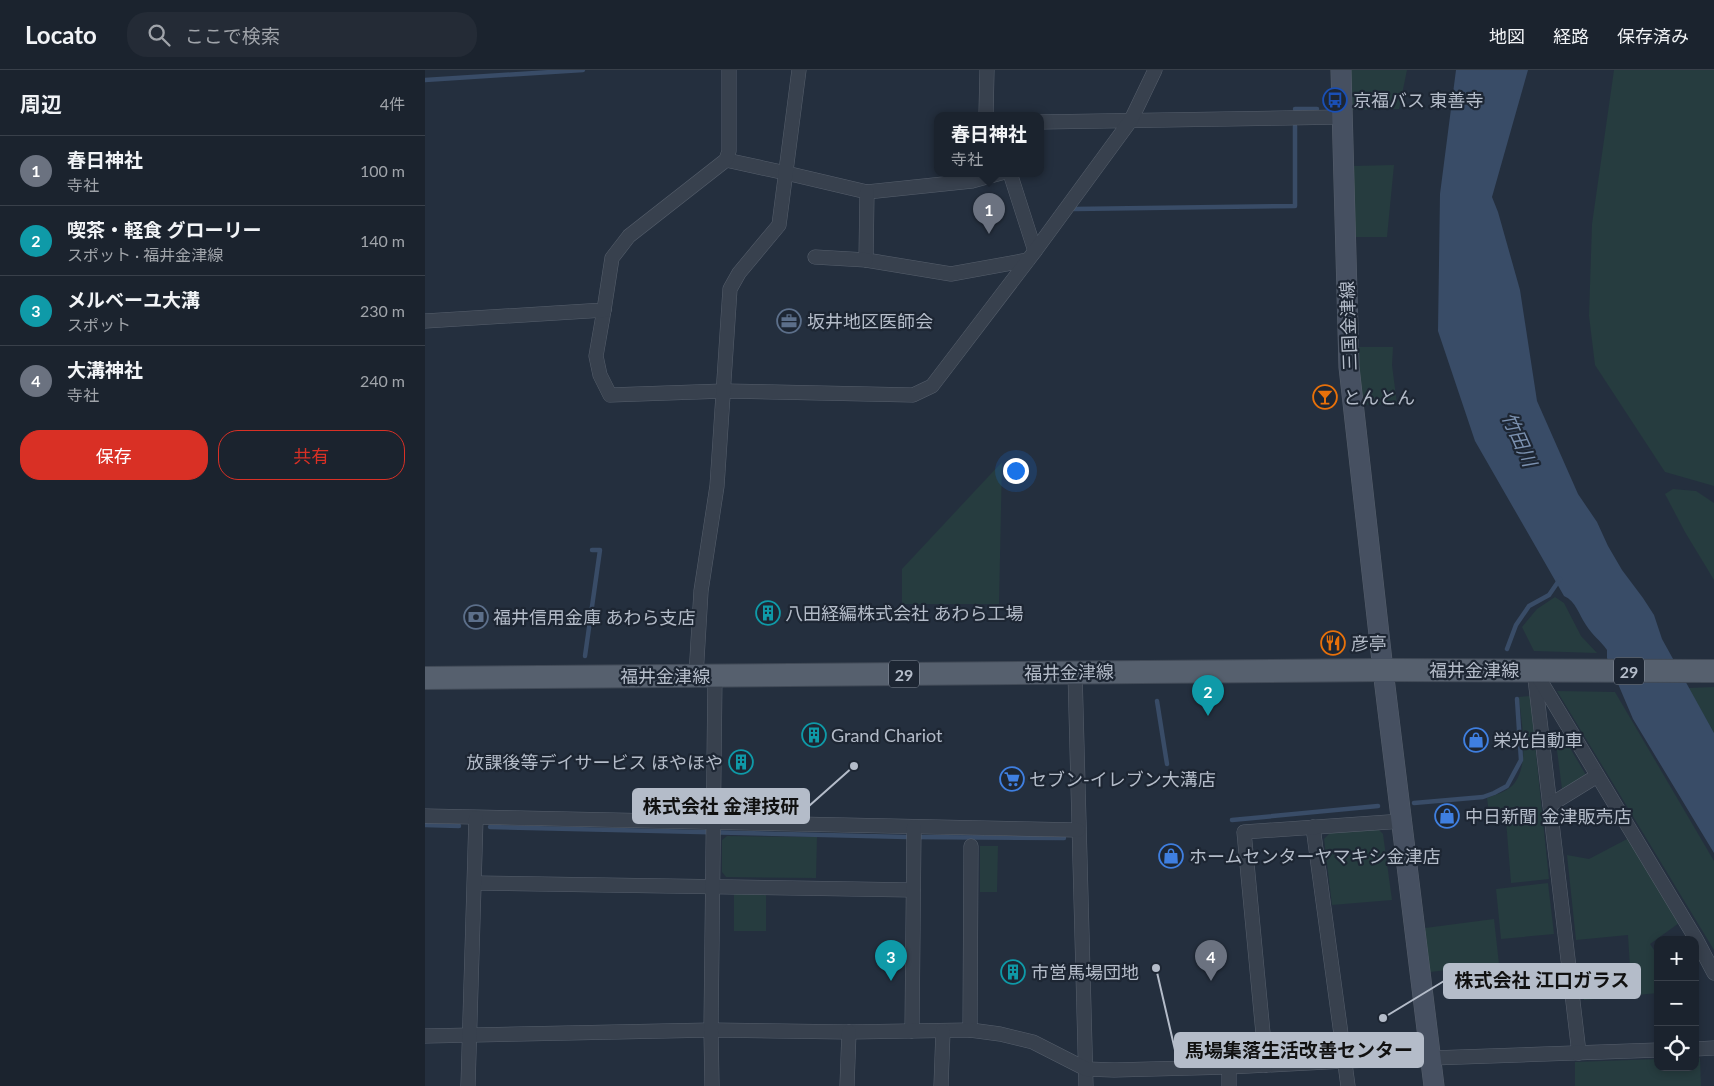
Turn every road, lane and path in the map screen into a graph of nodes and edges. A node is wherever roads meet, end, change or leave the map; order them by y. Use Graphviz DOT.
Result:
graph roads {
  1 [pos="729,70"];
  2 [pos="799,70"];
  3 [pos="987,70"];
  4 [pos="1155,70"];
  5 [pos="1341,70"];
  6 [pos="986,112"];
  7 [pos="1342,117"];
  8 [pos="1131,120"];
  9 [pos="1044,122"];
  10 [pos="726,160"];
  11 [pos="786,172"];
  12 [pos="986,177"];
  13 [pos="1011,177"];
  14 [pos="867,192"];
  15 [pos="1032,255"];
  16 [pos="815,257"];
  17 [pos="866,260"];
  18 [pos="604,310"];
  19 [pos="425,321"];
  20 [pos="724,391"];
  21 [pos="1383,670"];
  22 [pos="1539,670"];
  23 [pos="1714,671"];
  24 [pos="1075,672"];
  25 [pos="706,676"];
  26 [pos="425,678"];
  27 [pos="1597,776"];
  28 [pos="1550,805"];
  29 [pos="425,816"];
  30 [pos="476,818"];
  31 [pos="1403,821"];
  32 [pos="714,822"];
  33 [pos="914,827"];
  34 [pos="1313,827"];
  35 [pos="1078,830"];
  36 [pos="971,846"];
  37 [pos="475,883"];
  38 [pos="713,888"];
  39 [pos="913,890"];
  40 [pos="1714,973"];
  41 [pos="711,1030"];
  42 [pos="970,1030"];
  43 [pos="912,1031"];
  44 [pos="943,1031"];
  45 [pos="849,1032"];
  46 [pos="425,1036"];
  47 [pos="469,1036"];
  48 [pos="1714,1048"];
  49 [pos="1699,1049"];
  50 [pos="1654,1050"];
  51 [pos="1579,1053"];
  52 [pos="1431,1058"];
  53 [pos="1345,1060"];
  54 [pos="1266,1065"];
  55 [pos="1229,1067"];
  56 [pos="1086,1069"];
  57 [pos="468,1086"];
  58 [pos="712,1086"];
  59 [pos="847,1086"];
  60 [pos="941,1086"];
  61 [pos="1086,1086"];
  62 [pos="1229,1086"];
  63 [pos="1348,1086"];
  64 [pos="1434,1086"];
  1 -- 10 [label="street"];
  2 -- 11 [label="street"];
  3 -- 6 [label="street"];
  4 -- 8 [label="street"];
  5 -- 7 [label="main road, 三国金津線"];
  7 -- 8 [label="street"];
  7 -- 21 [label="main road, 三国金津線"];
  8 -- 9 [label="street"];
  8 -- 15 [label="street"];
  10 -- 11 [label="street"];
  10 -- 18 [label="street"];
  11 -- 14 [label="street"];
  11 -- 20 [label="street"];
  12 -- 14 [label="street"];
  13 -- 15 [label="street"];
  14 -- 17 [label="street"];
  15 -- 17 [label="street"];
  15 -- 20 [label="street"];
  16 -- 17 [label="street"];
  18 -- 19 [label="street"];
  18 -- 20 [label="street"];
  20 -- 25 [label="street"];
  21 -- 22 [label="main road, 福井金津線 / 29"];
  21 -- 24 [label="main road, 福井金津線 / 29"];
  21 -- 31 [label="main road, 三国金津線"];
  22 -- 23 [label="main road, 福井金津線 / 29"];
  22 -- 27 [label="street"];
  22 -- 28 [label="street"];
  24 -- 25 [label="main road, 福井金津線 / 29"];
  24 -- 35 [label="street"];
  25 -- 26 [label="main road, 福井金津線 / 29"];
  25 -- 32 [label="street"];
  27 -- 28 [label="street"];
  27 -- 40 [label="street"];
  28 -- 51 [label="street"];
  29 -- 30 [label="street"];
  30 -- 32 [label="street"];
  30 -- 37 [label="street"];
  31 -- 34 [label="street"];
  31 -- 52 [label="main road, 三国金津線"];
  32 -- 33 [label="street"];
  32 -- 38 [label="street"];
  33 -- 35 [label="street"];
  33 -- 39 [label="street"];
  34 -- 53 [label="street"];
  34 -- 54 [label="street"];
  35 -- 56 [label="street"];
  36 -- 42 [label="street"];
  37 -- 38 [label="street"];
  37 -- 47 [label="street"];
  38 -- 39 [label="street"];
  38 -- 41 [label="street"];
  39 -- 43 [label="street"];
  41 -- 45 [label="street"];
  41 -- 47 [label="street"];
  41 -- 58 [label="street"];
  42 -- 44 [label="street"];
  42 -- 56 [label="street"];
  43 -- 44 [label="street"];
  43 -- 45 [label="street"];
  44 -- 60 [label="street"];
  45 -- 59 [label="street"];
  46 -- 47 [label="street"];
  47 -- 57 [label="street"];
  48 -- 49 [label="street"];
  50 -- 51 [label="street"];
  51 -- 52 [label="street"];
  52 -- 53 [label="street"];
  52 -- 64 [label="main road, 三国金津線"];
  53 -- 54 [label="street"];
  53 -- 63 [label="street"];
  54 -- 55 [label="street"];
  55 -- 56 [label="street"];
  55 -- 62 [label="street"];
  56 -- 61 [label="street"];
}
